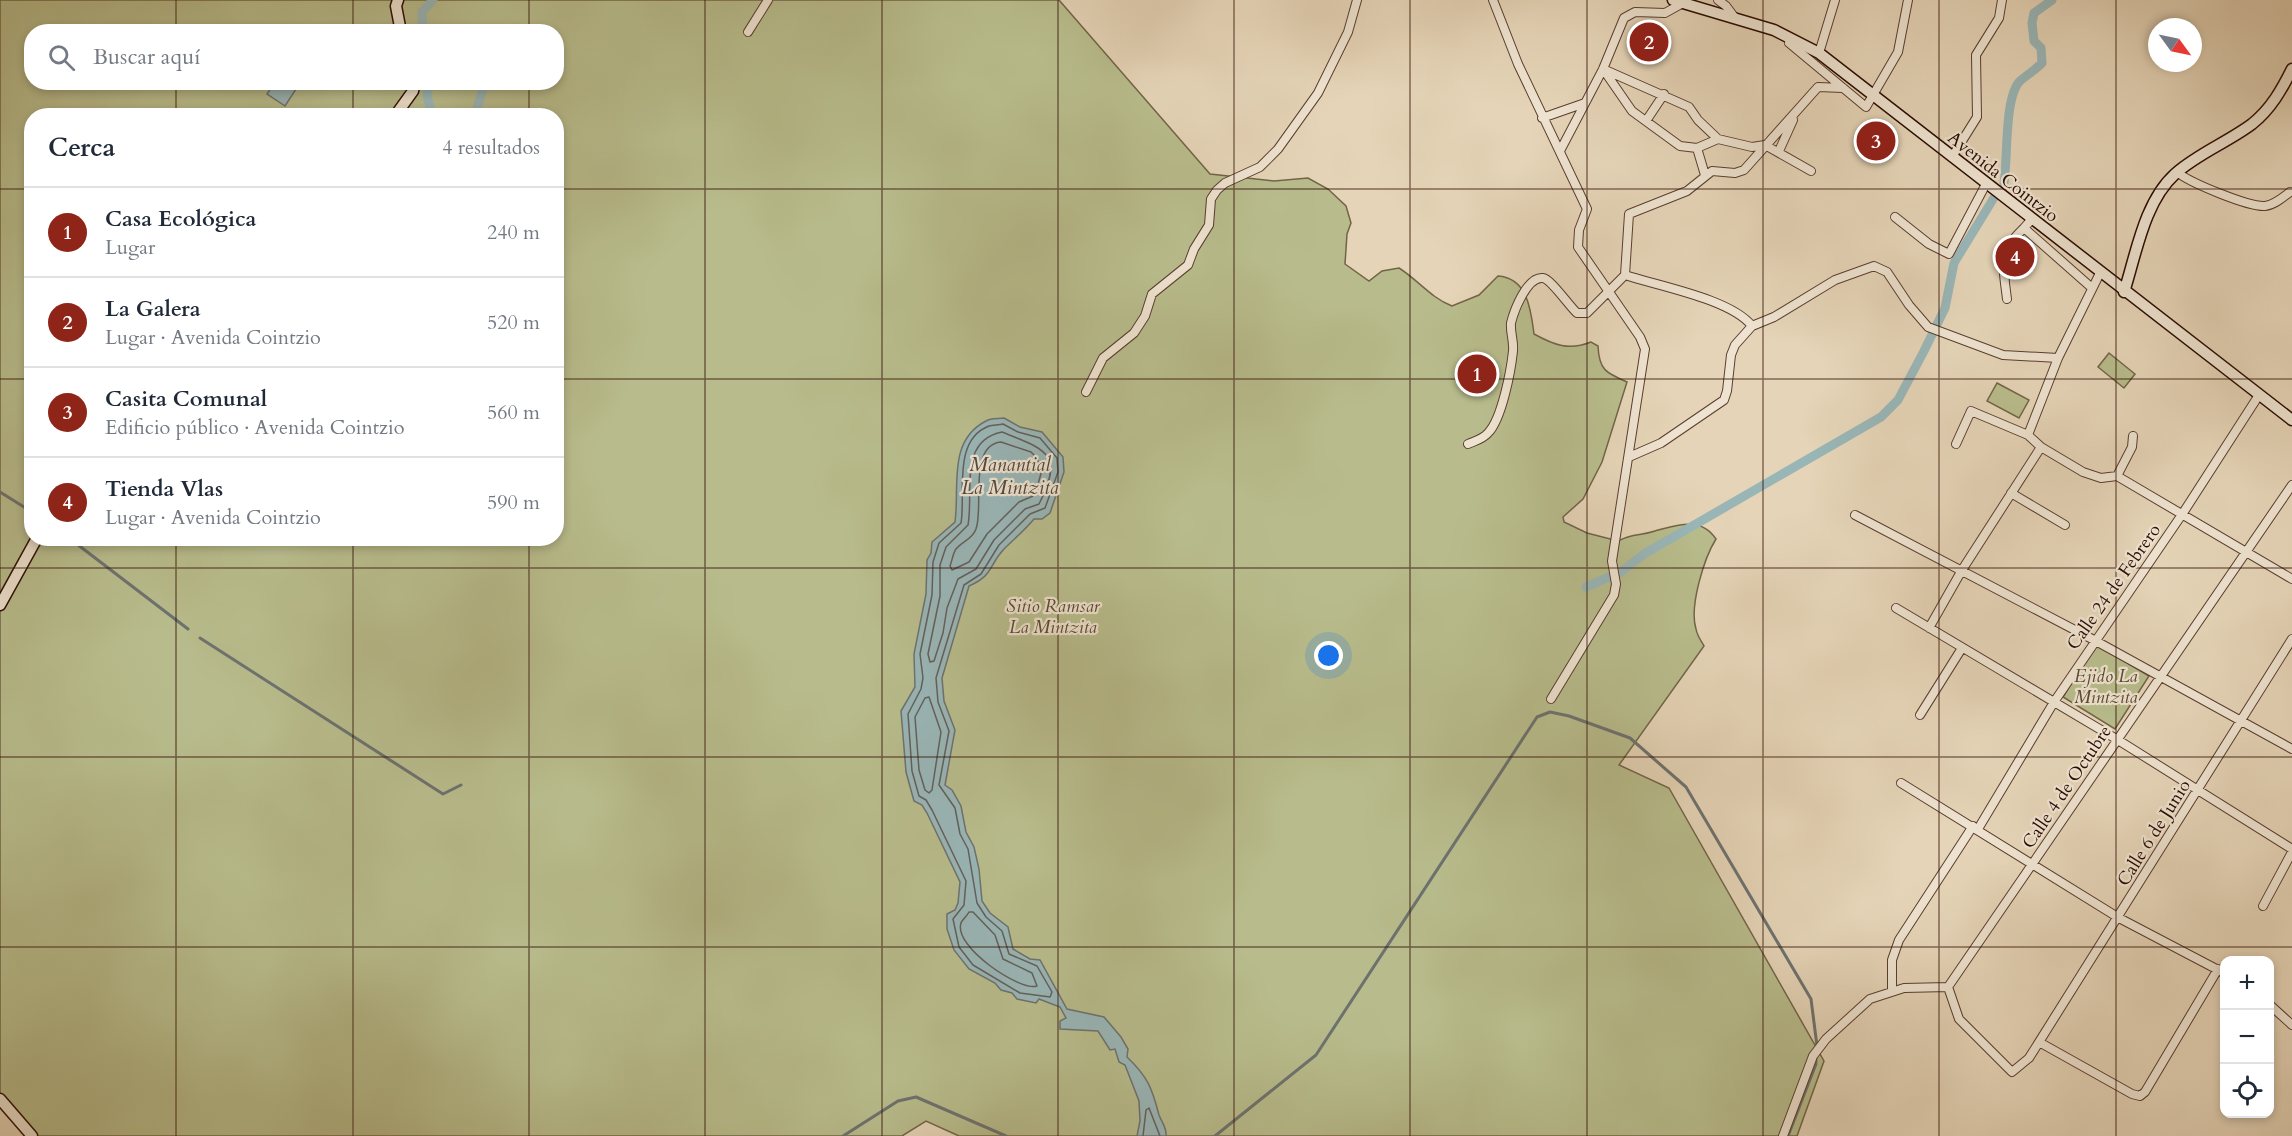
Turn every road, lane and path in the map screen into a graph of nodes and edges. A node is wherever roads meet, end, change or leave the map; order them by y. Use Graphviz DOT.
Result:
graph roads {
  1 [pos="398,0"];
  2 [pos="768,0"];
  3 [pos="1357,0"];
  4 [pos="1493,0"];
  5 [pos="1718,0"];
  6 [pos="1835,0"];
  7 [pos="1908,0"];
  8 [pos="2002,0"];
  9 [pos="1678,1"];
  10 [pos="1735,18"];
  11 [pos="399,24"];
  12 [pos="1774,30"];
  13 [pos="748,32"];
  14 [pos="1819,53"];
  15 [pos="1603,69"];
  16 [pos="2292,69"];
  17 [pos="1843,88"];
  18 [pos="413,90"];
  19 [pos="1664,94"];
  20 [pos="1873,95"];
  21 [pos="1585,103"];
  22 [pos="401,108"];
  23 [pos="1796,113"];
  24 [pos="1542,118"];
  25 [pos="1646,121"];
  26 [pos="1718,139"];
  27 [pos="1765,145"];
  28 [pos="1697,148"];
  29 [pos="1560,151"];
  30 [pos="1779,151"];
  31 [pos="1952,157"];
  32 [pos="1811,171"];
  33 [pos="2177,172"];
  34 [pos="1705,175"];
  35 [pos="1986,184"];
  36 [pos="2290,192"];
  37 [pos="1895,217"];
  38 [pos="2027,224"];
  39 [pos="2100,273"];
  40 [pos="1625,275"];
  41 [pos="2092,288"];
  42 [pos="1608,292"];
  43 [pos="2124,292"];
  44 [pos="2007,299"];
  45 [pos="1752,326"];
  46 [pos="2058,358"];
  47 [pos="1086,392"];
  48 [pos="2259,395"];
  49 [pos="2292,420"];
  50 [pos="2028,435"];
  51 [pos="2133,436"];
  52 [pos="1468,444"];
  53 [pos="1956,444"];
  54 [pos="2041,447"];
  55 [pos="1629,457"];
  56 [pos="2118,476"];
  57 [pos="2292,485"];
  58 [pos="2011,494"];
  59 [pos="2183,513"];
  60 [pos="1855,515"];
  61 [pos="2065,525"];
  62 [pos="33,546"];
  63 [pos="2246,552"];
  64 [pos="1962,570"];
  65 [pos="2292,579"];
  66 [pos="0,605"];
  67 [pos="1896,608"];
  68 [pos="1929,628"];
  69 [pos="2094,639"];
  70 [pos="2292,639"];
  71 [pos="1962,648"];
  72 [pos="2160,678"];
  73 [pos="1551,699"];
  74 [pos="2054,702"];
  75 [pos="1920,715"];
  76 [pos="2241,721"];
  77 [pos="2118,740"];
  78 [pos="2292,749"];
  79 [pos="1901,783"];
  80 [pos="2199,790"];
  81 [pos="1976,828"];
  82 [pos="2292,850"];
  83 [pos="2033,863"];
  84 [pos="2263,906"];
  85 [pos="2119,918"];
  86 [pos="2220,970"];
  87 [pos="2220,973"];
  88 [pos="1948,987"];
  89 [pos="1892,990"];
  90 [pos="2274,1009"];
  91 [pos="2292,1025"];
  92 [pos="2039,1042"];
  93 [pos="0,1099"];
  94 [pos="32,1136"];
  95 [pos="1783,1136"];
  1 -- 11 [label="main road"];
  2 -- 13 [label="street"];
  3 -- 47 [label="street"];
  4 -- 24 [label="street"];
  5 -- 10 [label="street"];
  6 -- 14 [label="street"];
  7 -- 20 [label="street"];
  8 -- 31 [label="street"];
  9 -- 10 [label="main road, Avenida Cointzio"];
  9 -- 15 [label="street"];
  10 -- 12 [label="main road, Avenida Cointzio"];
  12 -- 14 [label="main road, Avenida Cointzio"];
  12 -- 17 [label="street"];
  14 -- 20 [label="main road, Avenida Cointzio"];
  15 -- 19 [label="street"];
  15 -- 21 [label="street"];
  15 -- 25 [label="street"];
  16 -- 33 [label="main road"];
  17 -- 20 [label="street"];
  17 -- 23 [label="street"];
  18 -- 22 [label="main road"];
  19 -- 25 [label="street"];
  19 -- 26 [label="street"];
  20 -- 31 [label="main road, Avenida Cointzio"];
  21 -- 24 [label="street"];
  21 -- 29 [label="street"];
  23 -- 27 [label="street"];
  23 -- 30 [label="street"];
  24 -- 29 [label="street"];
  25 -- 28 [label="street"];
  26 -- 27 [label="street"];
  26 -- 28 [label="street"];
  27 -- 30 [label="street"];
  27 -- 34 [label="street"];
  28 -- 34 [label="street"];
  29 -- 42 [label="street"];
  30 -- 32 [label="street"];
  31 -- 35 [label="main road, Avenida Cointzio"];
  33 -- 36 [label="street"];
  33 -- 43 [label="main road"];
  34 -- 40 [label="street"];
  35 -- 37 [label="street"];
  35 -- 38 [label="main road, Avenida Cointzio"];
  38 -- 39 [label="main road, Avenida Cointzio"];
  38 -- 41 [label="street"];
  38 -- 44 [label="street"];
  39 -- 41 [label="street"];
  39 -- 43 [label="main road, Avenida Cointzio"];
  40 -- 42 [label="street"];
  40 -- 45 [label="street"];
  41 -- 46 [label="street"];
  42 -- 52 [label="street"];
  42 -- 55 [label="street"];
  43 -- 48 [label="main road, Avenida Cointzio"];
  45 -- 46 [label="street"];
  45 -- 55 [label="street"];
  46 -- 50 [label="street"];
  48 -- 49 [label="main road, Avenida Cointzio"];
  48 -- 59 [label="street, Calle 24 de Febrero"];
  50 -- 53 [label="street"];
  50 -- 54 [label="street"];
  51 -- 56 [label="street"];
  54 -- 56 [label="street"];
  54 -- 58 [label="street"];
  55 -- 73 [label="street"];
  56 -- 59 [label="street"];
  57 -- 63 [label="street, Calle 4 de Octubre"];
  58 -- 61 [label="street"];
  58 -- 64 [label="street"];
  59 -- 63 [label="street"];
  59 -- 69 [label="street, Calle 24 de Febrero"];
  60 -- 64 [label="street"];
  62 -- 66 [label="main road"];
  63 -- 65 [label="street"];
  63 -- 72 [label="street, Calle 4 de Octubre"];
  64 -- 68 [label="street"];
  64 -- 69 [label="street"];
  67 -- 68 [label="street"];
  68 -- 71 [label="street"];
  69 -- 72 [label="street"];
  69 -- 74 [label="street, Calle 24 de Febrero"];
  70 -- 76 [label="street, Calle 6 de Junio"];
  71 -- 74 [label="street"];
  71 -- 75 [label="street"];
  72 -- 76 [label="street"];
  72 -- 77 [label="street, Calle 4 de Octubre"];
  74 -- 77 [label="street"];
  74 -- 81 [label="street, Calle 24 de Febrero"];
  76 -- 78 [label="street"];
  76 -- 80 [label="street, Calle 6 de Junio"];
  77 -- 80 [label="street"];
  77 -- 83 [label="street, Calle 4 de Octubre"];
  79 -- 81 [label="street"];
  80 -- 82 [label="street"];
  80 -- 85 [label="street, Calle 6 de Junio"];
  81 -- 83 [label="street"];
  81 -- 89 [label="street, Calle 24 de Febrero"];
  82 -- 84 [label="street"];
  83 -- 85 [label="street"];
  83 -- 88 [label="street, Calle 4 de Octubre"];
  85 -- 86 [label="street"];
  85 -- 92 [label="street, Calle 6 de Junio"];
  87 -- 92 [label="street"];
  88 -- 89 [label="street"];
  88 -- 92 [label="street, Calle 6 de Junio"];
  89 -- 95 [label="street"];
  90 -- 91 [label="street"];
  93 -- 94 [label="main road"];
}
